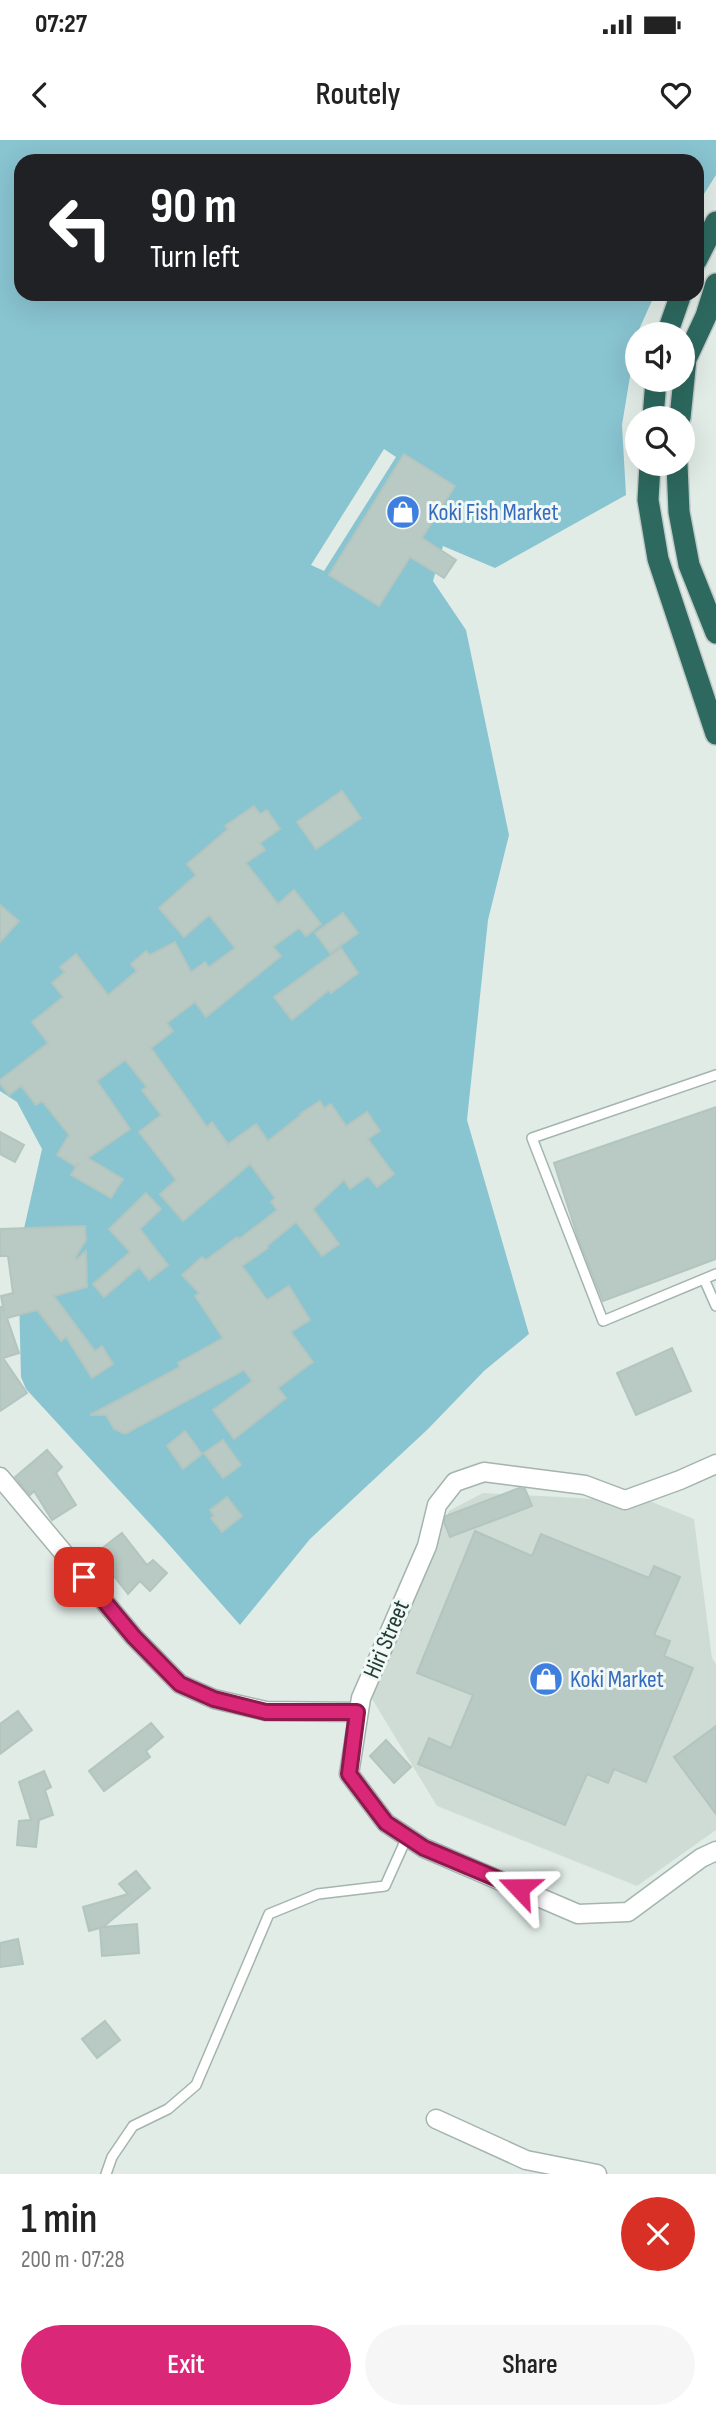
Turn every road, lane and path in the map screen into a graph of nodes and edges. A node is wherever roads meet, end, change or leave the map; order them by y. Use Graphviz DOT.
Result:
graph roads {
  1 [pos="716,222"];
  2 [pos="704,245"];
  3 [pos="716,284"];
  4 [pos="679,301"];
  5 [pos="671,322"];
  6 [pos="681,406"];
  7 [pos="649,476"];
  8 [pos="678,476"];
  9 [pos="716,633"];
  10 [pos="716,734"];
  11 [pos="716,1075"];
  12 [pos="716,1274"];
  13 [pos="704,1279"];
  14 [pos="716,1306"];
  15 [pos="716,1464"];
  16 [pos="0,1477"];
  17 [pos="357,1712"];
  18 [pos="407,1836"];
  19 [pos="716,1851"];
  20 [pos="436,2119"];
  21 [pos="106,2174"];
  22 [pos="597,2174"];
  1 -- 2 [label="highway"];
  3 -- 6 [label="highway"];
  4 -- 5 [label="highway"];
  7 -- 10 [label="highway"];
  8 -- 9 [label="highway"];
  11 -- 13 [label="lane"];
  12 -- 13 [label="lane"];
  13 -- 14 [label="lane"];
  15 -- 17 [label="street, Hiri Street"];
  16 -- 17 [label="street"];
  17 -- 18 [label="street, Hiri Street"];
  18 -- 19 [label="street, Hiri Street"];
  18 -- 21 [label="lane"];
  20 -- 22 [label="street"];
}
